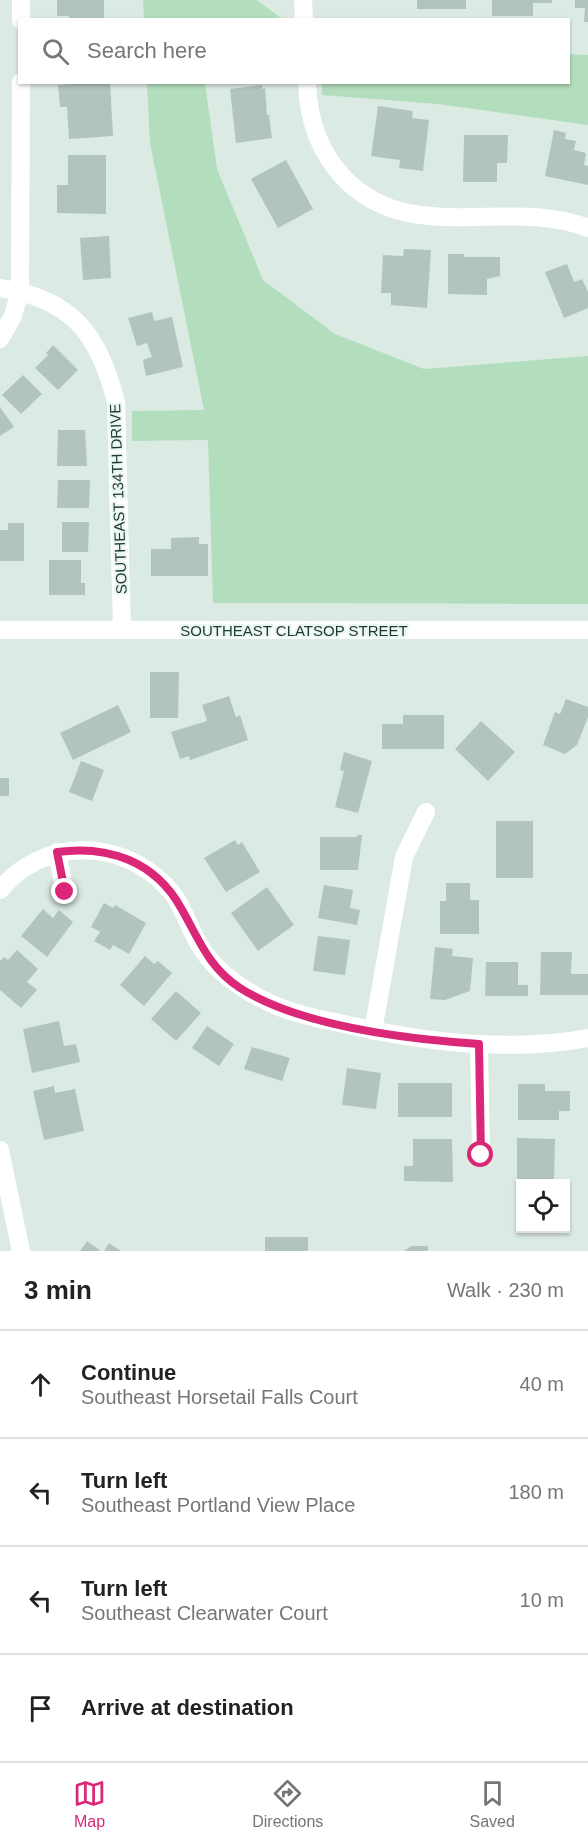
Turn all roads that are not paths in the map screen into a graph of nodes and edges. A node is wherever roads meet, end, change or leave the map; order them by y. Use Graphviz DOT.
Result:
graph roads {
  1 [pos="21,0"];
  2 [pos="303,0"];
  3 [pos="21,18"];
  4 [pos="304,18"];
  5 [pos="21,84"];
  6 [pos="307,84"];
  7 [pos="588,228"];
  8 [pos="0,288"];
  9 [pos="20,291"];
  10 [pos="0,339"];
  11 [pos="0,630"];
  12 [pos="122,630"];
  13 [pos="588,630"];
  14 [pos="426,812"];
  15 [pos="57,852"];
  16 [pos="0,890"];
  17 [pos="65,892"];
  18 [pos="373,1031"];
  19 [pos="588,1038"];
  20 [pos="479,1044"];
  21 [pos="0,1150"];
  22 [pos="481,1155"];
  23 [pos="21,1251"];
  1 -- 3 [label="street"];
  2 -- 4 [label="street"];
  5 -- 9 [label="street"];
  6 -- 7 [label="street"];
  8 -- 9 [label="street, SOUTHEAST 134TH DRIVE"];
  9 -- 10 [label="street"];
  9 -- 12 [label="street, SOUTHEAST 134TH DRIVE"];
  11 -- 12 [label="street, SOUTHEAST CLATSOP STREET"];
  12 -- 13 [label="street, SOUTHEAST CLATSOP STREET"];
  14 -- 18 [label="street"];
  15 -- 16 [label="street"];
  15 -- 17 [label="street"];
  15 -- 18 [label="street"];
  18 -- 20 [label="street"];
  19 -- 20 [label="street"];
  20 -- 22 [label="street"];
  21 -- 23 [label="street"];
}
